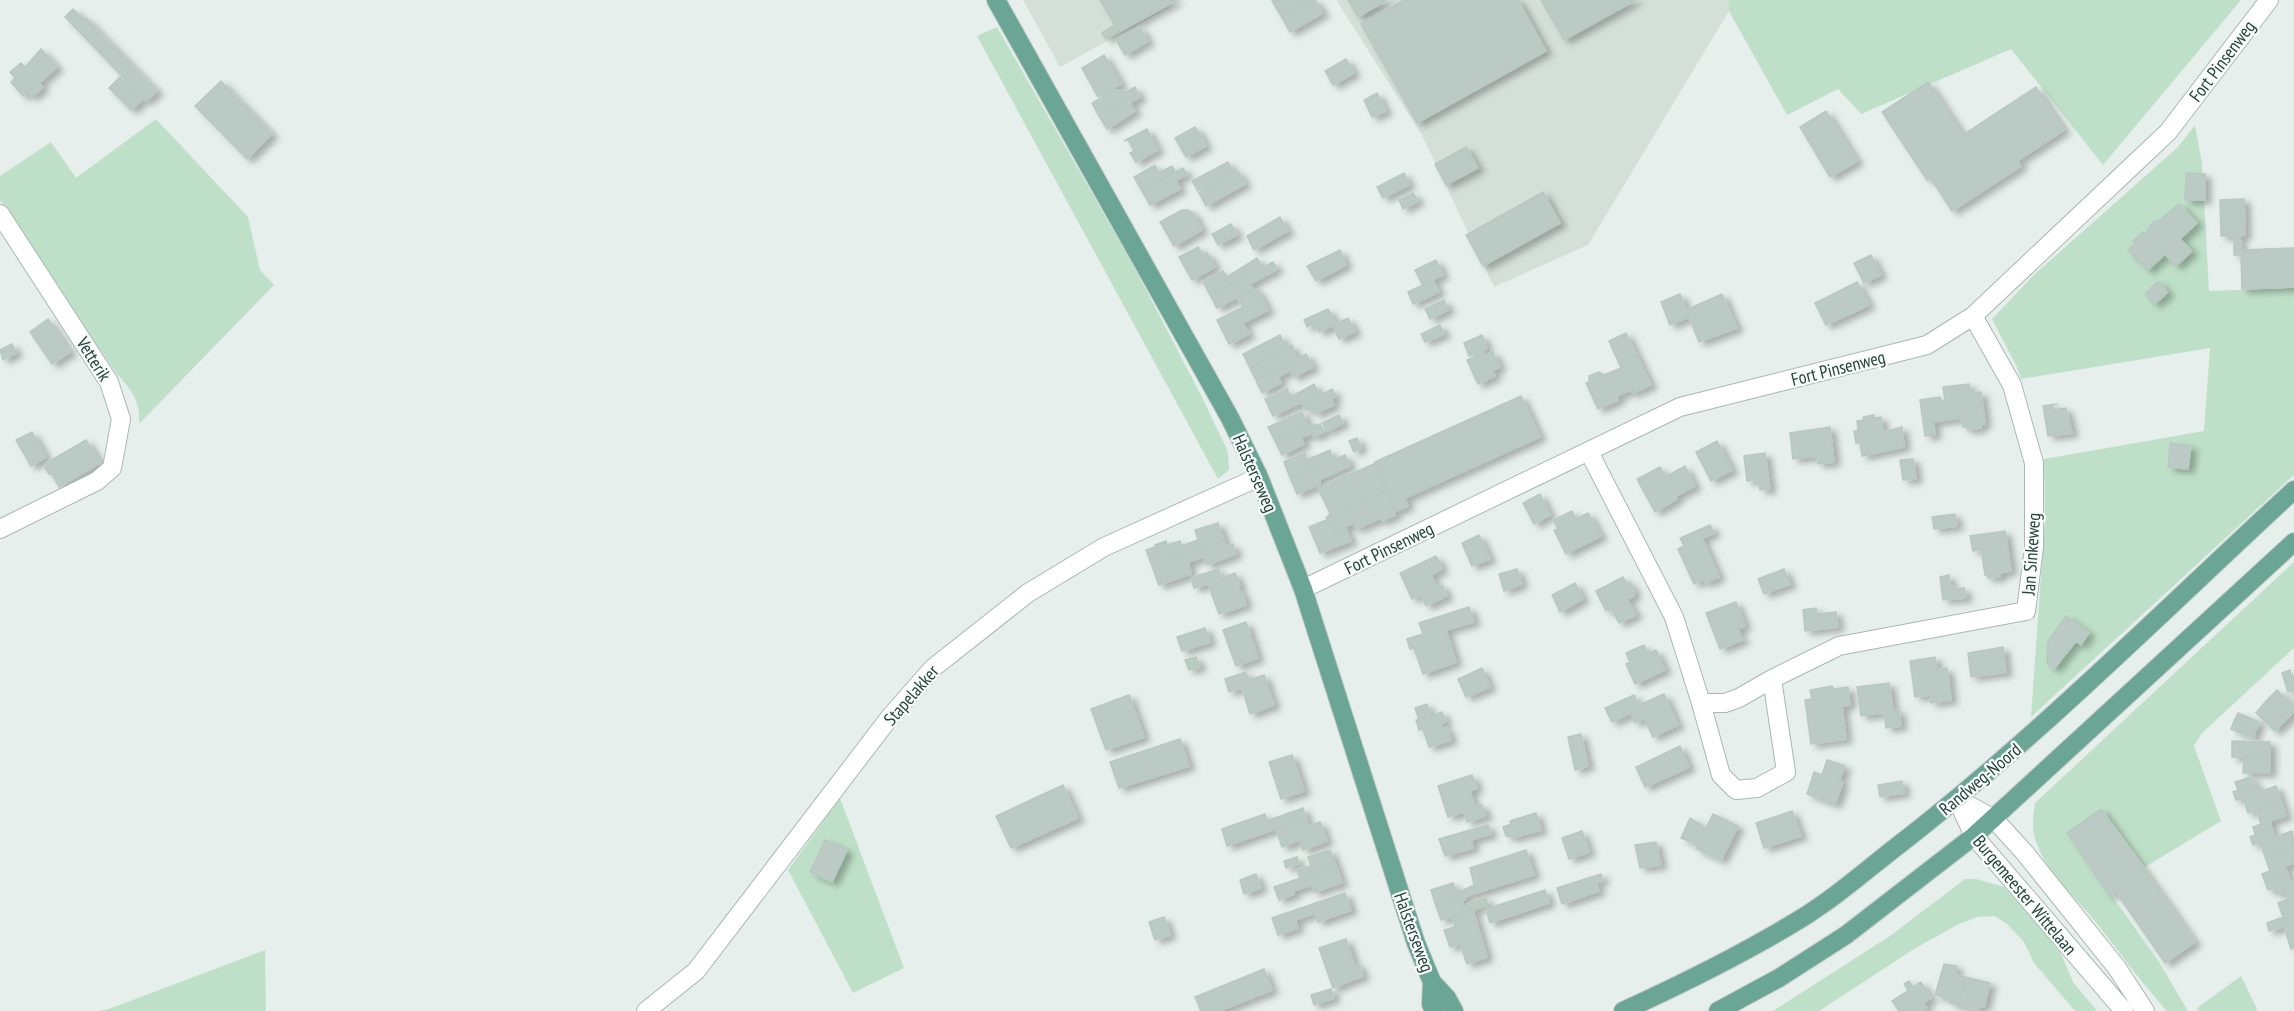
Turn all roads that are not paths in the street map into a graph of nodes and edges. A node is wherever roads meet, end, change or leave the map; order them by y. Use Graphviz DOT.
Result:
graph roads {
  1 [pos="996,0"];
  2 [pos="2269,0"];
  3 [pos="0,214"];
  4 [pos="1973,316"];
  5 [pos="1589,452"];
  6 [pos="1259,477"];
  7 [pos="2294,490"];
  8 [pos="0,530"];
  9 [pos="2294,542"];
  10 [pos="1303,589"];
  11 [pos="1772,679"];
  12 [pos="1701,704"];
  13 [pos="1957,799"];
  14 [pos="1994,819"];
  15 [pos="1974,836"];
  16 [pos="1432,982"];
  17 [pos="646,1011"];
  18 [pos="1434,1011"];
  19 [pos="1454,1011"];
  20 [pos="1623,1011"];
  21 [pos="1718,1011"];
  22 [pos="2124,1011"];
  23 [pos="2145,1011"];
  1 -- 6 [label="main road, Halsterseweg"];
  2 -- 4 [label="street, Fort Pinsenweg"];
  3 -- 8 [label="street, Vetterik"];
  4 -- 5 [label="street, Fort Pinsenweg"];
  4 -- 11 [label="street, Jan Sinkeweg"];
  5 -- 10 [label="street, Fort Pinsenweg"];
  5 -- 12 [label="street"];
  6 -- 10 [label="main road, Halsterseweg"];
  6 -- 17 [label="street, Stapelakker"];
  7 -- 13 [label="main road, Randweg-Noord"];
  9 -- 14 [label="main road, Randweg-Noord"];
  10 -- 16 [label="main road, Halsterseweg"];
  11 -- 12 [label="street, Jan Sinkeweg"];
  11 -- 12 [label="street"];
  13 -- 14 [label="street, Burgemeester Wittelaan"];
  13 -- 15 [label="street, Burgemeester Wittelaan"];
  13 -- 20 [label="main road, Randweg-Noord"];
  14 -- 15 [label="main road, Randweg-Noord"];
  14 -- 23 [label="street, Burgemeester Wittelaan"];
  15 -- 21 [label="main road, Randweg-Noord"];
  15 -- 22 [label="street, Burgemeester Wittelaan"];
  16 -- 18 [label="main road, Halsterseweg"];
  16 -- 19 [label="main road, Halsterseweg"];
}
